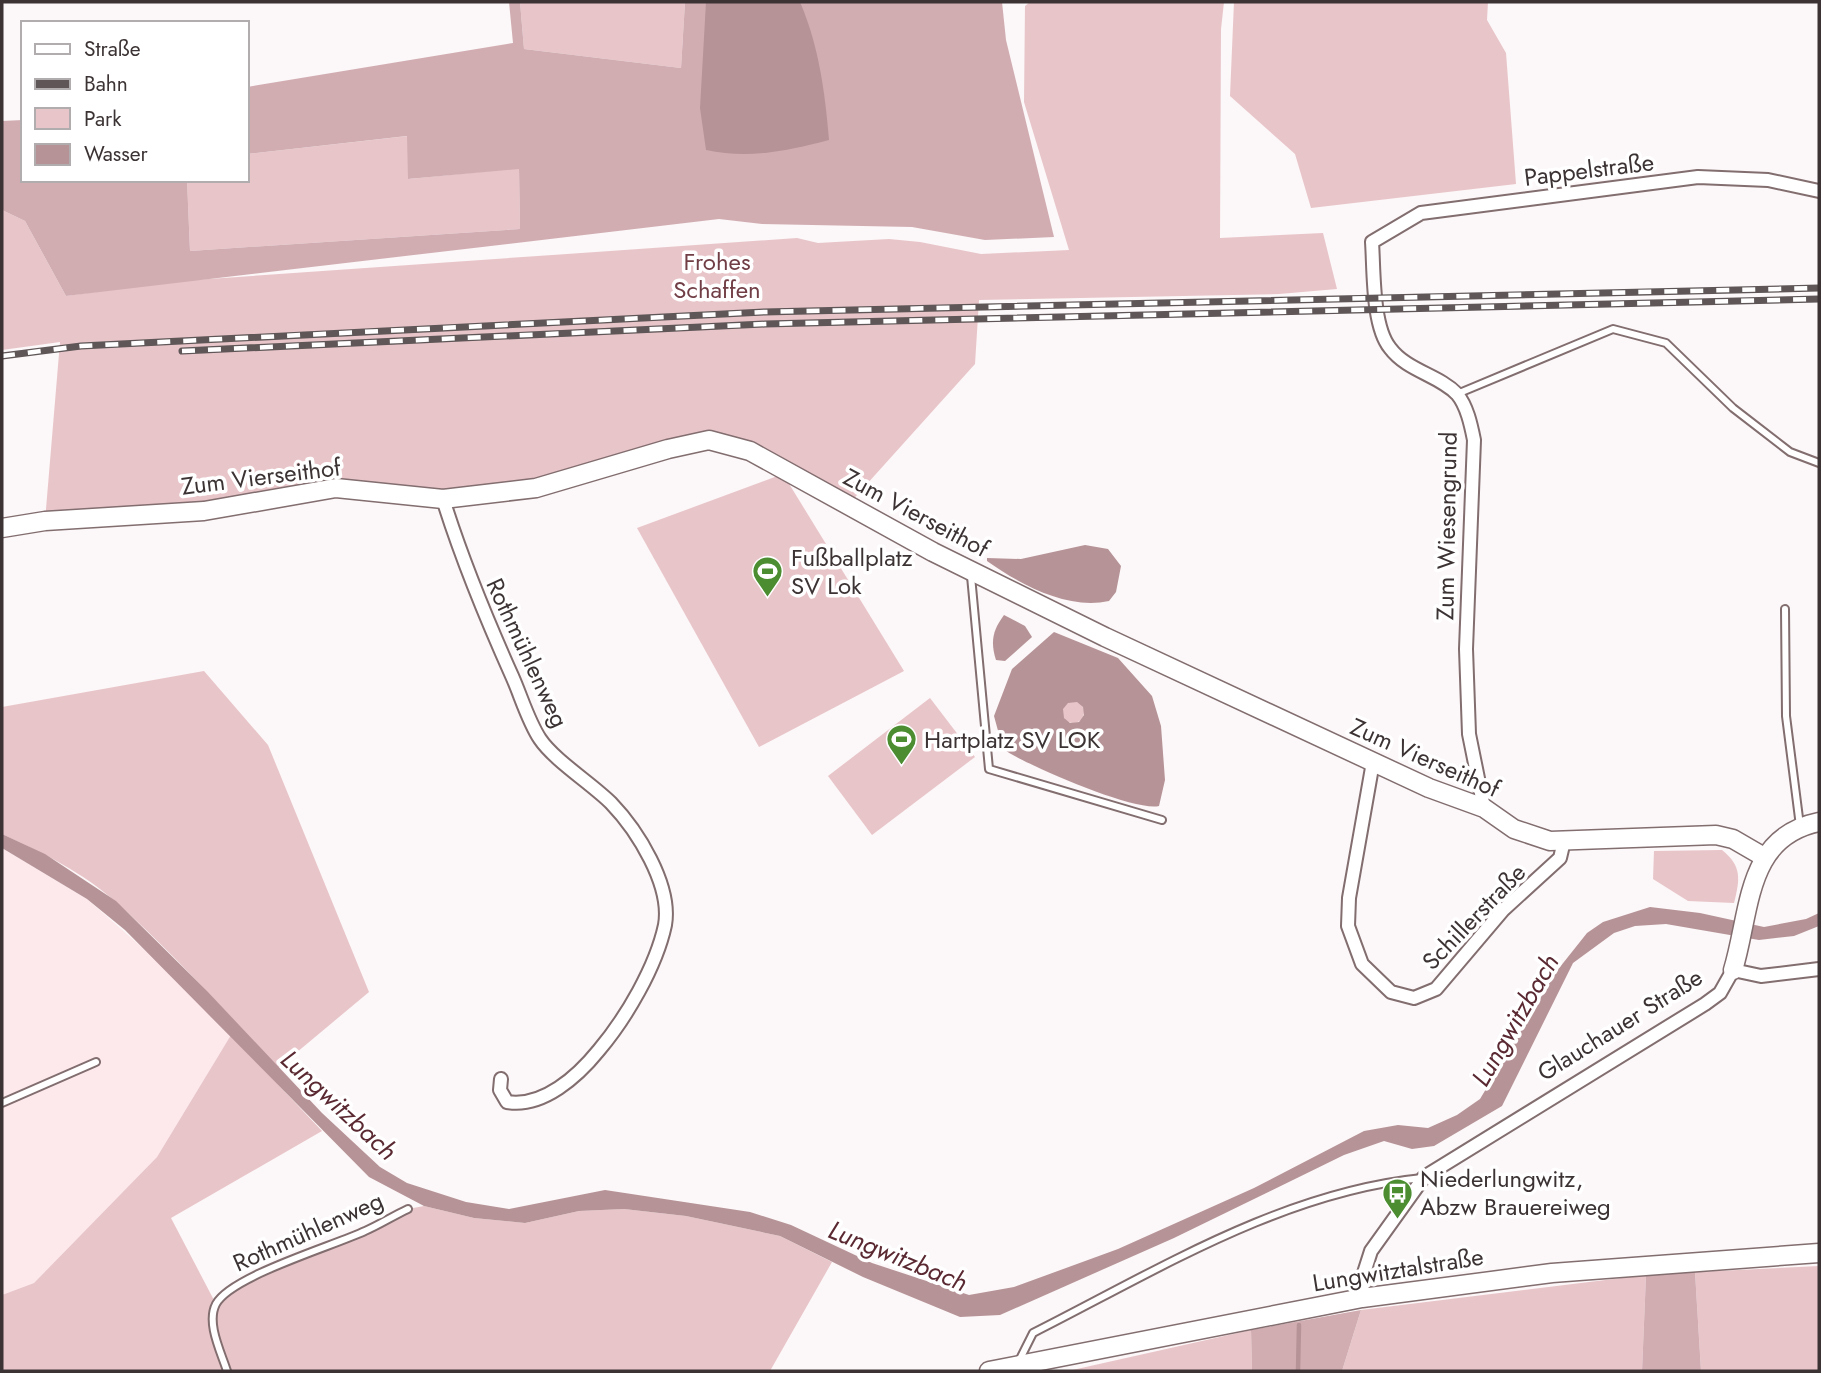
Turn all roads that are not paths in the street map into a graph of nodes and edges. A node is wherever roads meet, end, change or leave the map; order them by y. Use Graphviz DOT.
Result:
graph roads {
  1 [pos="1819,191"];
  2 [pos="1457,394"];
  3 [pos="1819,463"];
  4 [pos="443,499"];
  5 [pos="2,528"];
  6 [pos="970,570"];
  7 [pos="1785,609"];
  8 [pos="1373,762"];
  9 [pos="1484,808"];
  10 [pos="1162,820"];
  11 [pos="1819,822"];
  12 [pos="1801,828"];
  13 [pos="1564,841"];
  14 [pos="1764,857"];
  15 [pos="1819,969"];
  16 [pos="1734,970"];
  17 [pos="96,1062"];
  18 [pos="501,1079"];
  19 [pos="2,1103"];
  20 [pos="1424,1177"];
  21 [pos="408,1209"];
  22 [pos="1819,1253"];
  23 [pos="1362,1298"];
  24 [pos="1015,1369"];
  25 [pos="227,1371"];
  26 [pos="989,1371"];
  1 -- 2 [label="street, Pappelstraße"];
  2 -- 3 [label="lane"];
  2 -- 9 [label="street, Zum Wiesengrund"];
  4 -- 5 [label="street, Zum Vierseithof"];
  4 -- 6 [label="street, Zum Vierseithof"];
  4 -- 18 [label="street, Rothmühlenweg"];
  6 -- 8 [label="street, Zum Vierseithof"];
  6 -- 10 [label="lane"];
  7 -- 12 [label="lane"];
  8 -- 9 [label="street, Zum Vierseithof"];
  8 -- 13 [label="street, Schillerstraße"];
  9 -- 13 [label="street, Zum Vierseithof"];
  11 -- 12 [label="street"];
  12 -- 14 [label="street"];
  13 -- 14 [label="street, Zum Vierseithof"];
  14 -- 16 [label="street, Glauchauer Straße"];
  15 -- 16 [label="street"];
  16 -- 20 [label="street, Glauchauer Straße"];
  17 -- 19 [label="lane"];
  20 -- 23 [label="street, Glauchauer Straße"];
  20 -- 24 [label="lane, Glauchauer Straße"];
  21 -- 25 [label="lane, Rothmühlenweg"];
  22 -- 23 [label="street, Lungwitztalstraße"];
  23 -- 24 [label="street, Lungwitztalstraße"];
  24 -- 26 [label="street, Lungwitztalstraße"];
}
